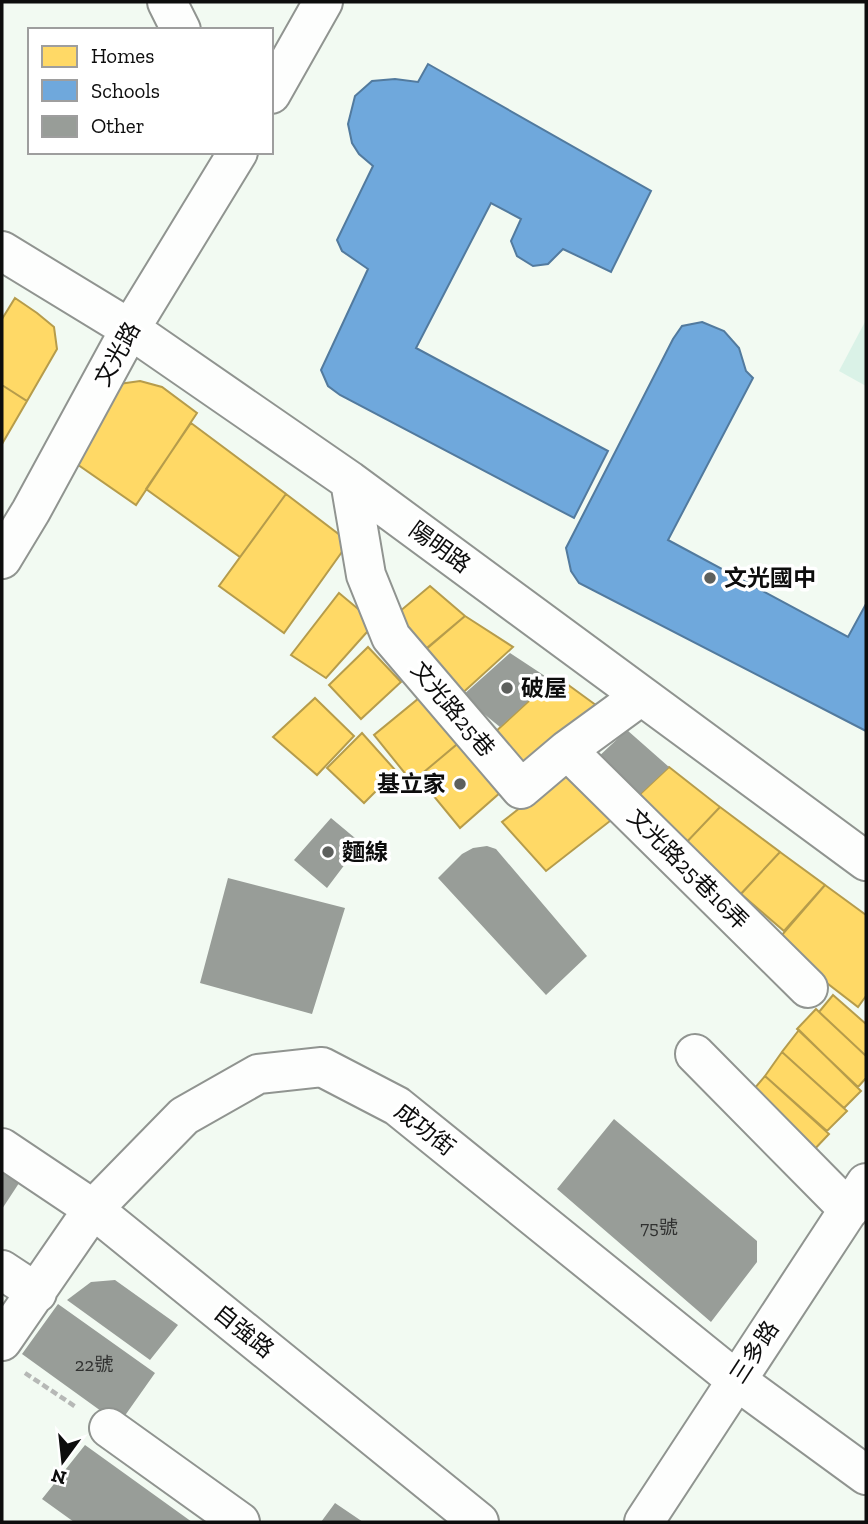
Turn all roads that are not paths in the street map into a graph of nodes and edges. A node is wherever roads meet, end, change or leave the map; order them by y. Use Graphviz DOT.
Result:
graph roads {
  1 [pos="167,2"];
  2 [pos="323,2"];
  3 [pos="180,28"];
  4 [pos="273,90"];
  5 [pos="237,154"];
  6 [pos="2,251"];
  7 [pos="130,329"];
  8 [pos="350,481"];
  9 [pos="17,511"];
  10 [pos="2,559"];
  11 [pos="641,696"];
  12 [pos="567,750"];
  13 [pos="866,861"];
  14 [pos="808,988"];
  15 [pos="695,1054"];
  16 [pos="2,1148"];
  17 [pos="857,1196"];
  18 [pos="93,1209"];
  19 [pos="2,1270"];
  20 [pos="37,1293"];
  21 [pos="12,1356"];
  22 [pos="736,1380"];
  23 [pos="108,1428"];
  24 [pos="866,1475"];
  25 [pos="240,1522"];
  26 [pos="479,1522"];
  27 [pos="644,1522"];
  1 -- 3 [label="street"];
  2 -- 4 [label="street"];
  5 -- 7 [label="street, 文光路"];
  6 -- 7 [label="street, 陽明路"];
  7 -- 8 [label="street, 陽明路"];
  7 -- 9 [label="street, 文光路"];
  8 -- 11 [label="street, 陽明路"];
  8 -- 12 [label="street, 文光路25巷"];
  9 -- 10 [label="street, 文光路"];
  11 -- 12 [label="street, 文光路25巷"];
  11 -- 13 [label="street, 陽明路"];
  12 -- 14 [label="street, 文光路25巷16弄"];
  15 -- 17 [label="street"];
  16 -- 18 [label="street, 自強路"];
  17 -- 22 [label="street, 三多路"];
  18 -- 20 [label="street, 成功街"];
  18 -- 22 [label="street, 成功街"];
  18 -- 26 [label="street, 自強路"];
  19 -- 20 [label="street"];
  20 -- 21 [label="street, 成功街"];
  22 -- 24 [label="street, 成功街"];
  22 -- 27 [label="street, 三多路"];
  23 -- 25 [label="street"];
}
